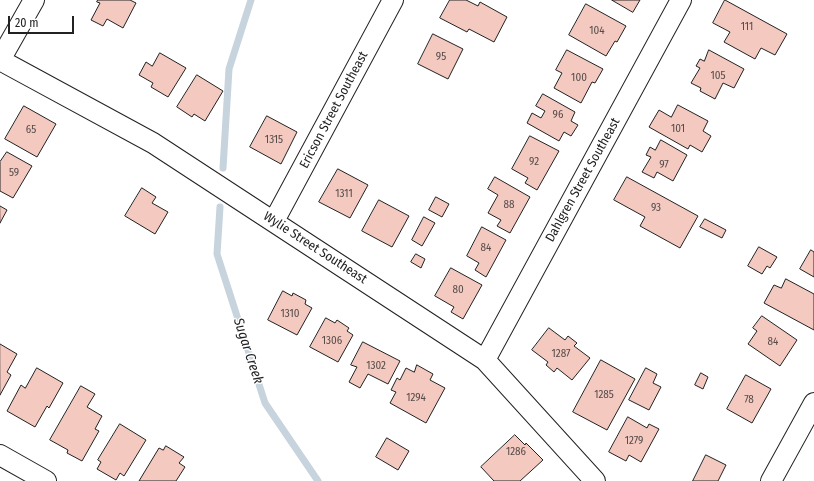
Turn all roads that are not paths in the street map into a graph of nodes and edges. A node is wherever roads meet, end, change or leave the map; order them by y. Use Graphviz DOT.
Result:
graph roads {
  1 [pos="34,0"];
  2 [pos="393,0"];
  3 [pos="681,0"];
  4 [pos="0,60"];
  5 [pos="274,221"];
  6 [pos="485,360"];
  7 [pos="814,403"];
  8 [pos="0,455"];
  9 [pos="46,481"];
  10 [pos="595,481"];
  11 [pos="771,481"];
  1 -- 4 [label="street"];
  2 -- 5 [label="street, Ericson Street Southeast"];
  3 -- 6 [label="street, Dahlgren Street Southeast"];
  4 -- 5 [label="street, Wylie Street Southeast"];
  5 -- 6 [label="street, Wylie Street Southeast"];
  6 -- 10 [label="street, Wylie Street Southeast"];
  7 -- 11 [label="street"];
  8 -- 9 [label="street"];
}
